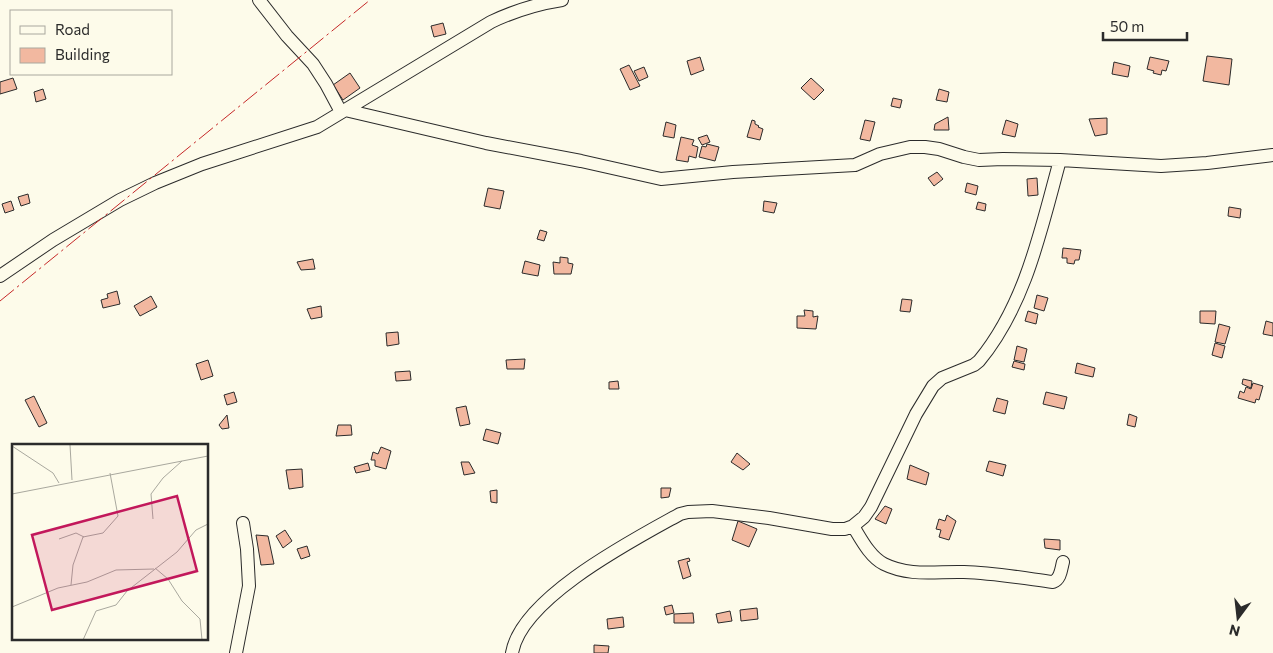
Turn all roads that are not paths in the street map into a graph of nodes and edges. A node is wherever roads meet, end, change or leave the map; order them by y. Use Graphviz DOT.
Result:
graph roads {
  1 [pos="259,0"];
  2 [pos="562,0"];
  3 [pos="343,111"];
  4 [pos="1273,156"];
  5 [pos="1060,160"];
  6 [pos="0,276"];
  7 [pos="243,523"];
  8 [pos="853,526"];
  9 [pos="1063,562"];
  10 [pos="236,653"];
  11 [pos="512,653"];
  1 -- 3 [label="street"];
  2 -- 3 [label="street"];
  3 -- 5 [label="street"];
  3 -- 6 [label="street"];
  4 -- 5 [label="street"];
  5 -- 8 [label="street"];
  7 -- 10 [label="street"];
  8 -- 9 [label="street"];
  8 -- 11 [label="street"];
}
